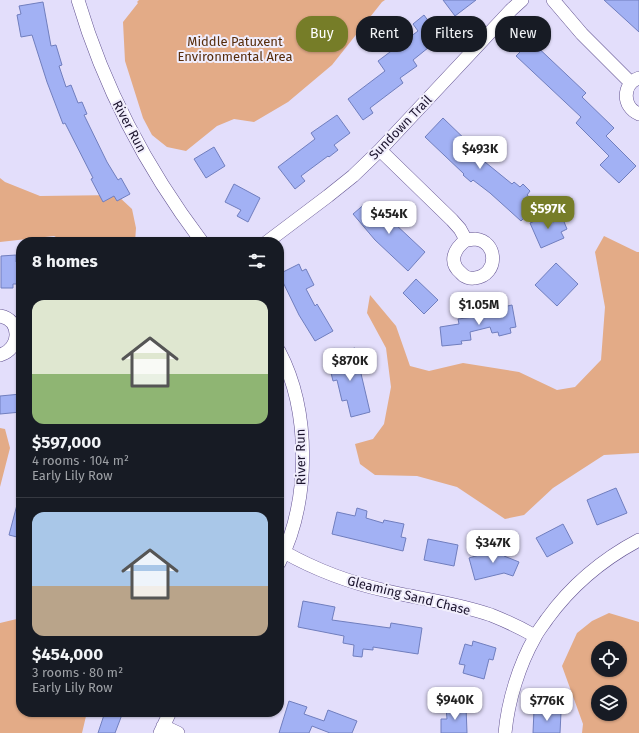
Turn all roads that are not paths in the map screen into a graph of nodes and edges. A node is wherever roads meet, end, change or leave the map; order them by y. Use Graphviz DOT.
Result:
graph roads {
  1 [pos="78,0"];
  2 [pos="522,0"];
  3 [pos="553,0"];
  4 [pos="635,80"];
  5 [pos="639,114"];
  6 [pos="380,150"];
  7 [pos="198,237"];
  8 [pos="274,237"];
  9 [pos="466,240"];
  10 [pos="0,316"];
  11 [pos="16,329"];
  12 [pos="16,341"];
  13 [pos="0,355"];
  14 [pos="284,365"];
  15 [pos="639,540"];
  16 [pos="284,552"];
  17 [pos="284,558"];
  18 [pos="535,636"];
  19 [pos="167,717"];
  20 [pos="161,729"];
  21 [pos="178,733"];
  22 [pos="505,733"];
  1 -- 7 [label="street, River Run"];
  2 -- 6 [label="street, Sundown Trail"];
  3 -- 4 [label="street"];
  4 -- 5 [label="street"];
  6 -- 8 [label="street, Sundown Trail"];
  6 -- 9 [label="street"];
  10 -- 11 [label="street"];
  12 -- 13 [label="street"];
  14 -- 16 [label="street, River Run"];
  15 -- 18 [label="street"];
  17 -- 18 [label="street, Gleaming Sand Chase"];
  18 -- 22 [label="street"];
  19 -- 20 [label="street"];
  20 -- 21 [label="street"];
}
